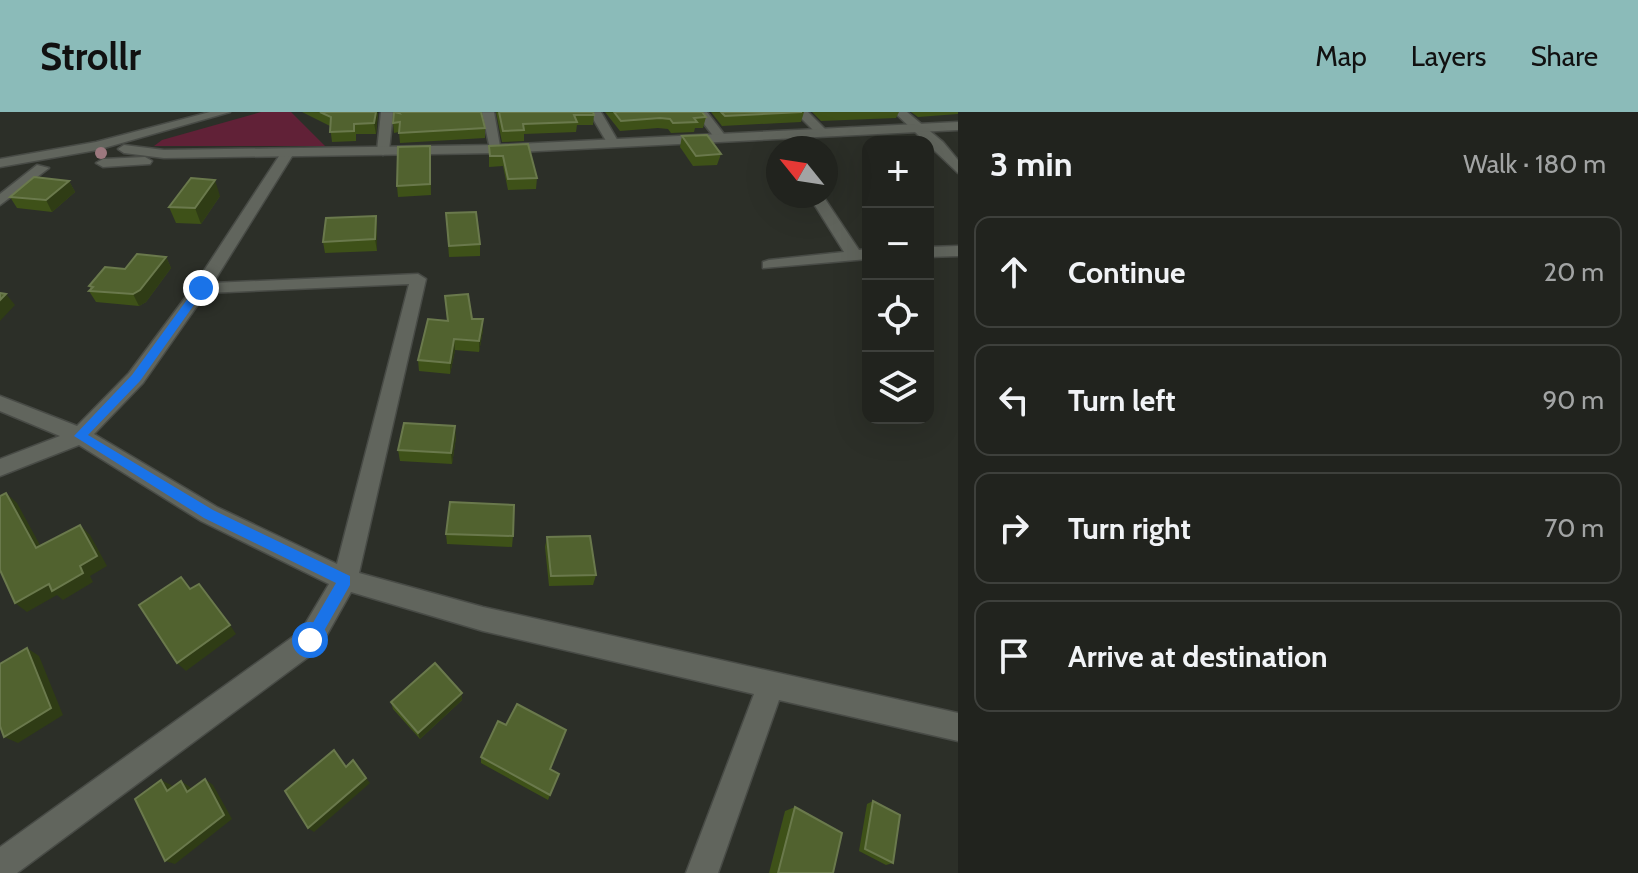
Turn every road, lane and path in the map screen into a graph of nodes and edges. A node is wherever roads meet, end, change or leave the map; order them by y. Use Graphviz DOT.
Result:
graph roads {
  1 [pos="224,112"];
  2 [pos="235,112"];
  3 [pos="387,112"];
  4 [pos="488,112"];
  5 [pos="595,112"];
  6 [pos="701,112"];
  7 [pos="801,112"];
  8 [pos="900,112"];
  9 [pos="958,126"];
  10 [pos="920,128"];
  11 [pos="823,133"];
  12 [pos="721,138"];
  13 [pos="613,143"];
  14 [pos="97,146"];
  15 [pos="124,149"];
  16 [pos="496,149"];
  17 [pos="383,151"];
  18 [pos="288,153"];
  19 [pos="265,154"];
  20 [pos="0,163"];
  21 [pos="88,163"];
  22 [pos="42,168"];
  23 [pos="958,169"];
  24 [pos="0,173"];
  25 [pos="0,201"];
  26 [pos="825,208"];
  27 [pos="958,251"];
  28 [pos="934,252"];
  29 [pos="861,254"];
  30 [pos="769,265"];
  31 [pos="201,288"];
  32 [pos="0,403"];
  33 [pos="80,436"];
  34 [pos="0,468"];
  35 [pos="345,580"];
  36 [pos="771,684"];
  37 [pos="958,727"];
  38 [pos="0,866"];
  39 [pos="702,873"];
  1 -- 14 [label="street"];
  2 -- 15 [label="street"];
  3 -- 17 [label="street"];
  4 -- 16 [label="street"];
  5 -- 13 [label="street"];
  6 -- 12 [label="street"];
  7 -- 11 [label="street"];
  8 -- 10 [label="street"];
  9 -- 10 [label="street"];
  10 -- 11 [label="street"];
  10 -- 23 [label="street"];
  11 -- 12 [label="street"];
  12 -- 13 [label="street"];
  13 -- 16 [label="street"];
  14 -- 15 [label="street"];
  14 -- 20 [label="street"];
  14 -- 21 [label="street"];
  15 -- 19 [label="street"];
  15 -- 21 [label="street"];
  16 -- 17 [label="street"];
  17 -- 18 [label="street"];
  18 -- 19 [label="street"];
  18 -- 31 [label="street"];
  19 -- 21 [label="street"];
  21 -- 22 [label="street"];
  22 -- 24 [label="street"];
  22 -- 25 [label="street"];
  26 -- 29 [label="street"];
  27 -- 28 [label="street"];
  29 -- 30 [label="street"];
  31 -- 33 [label="street"];
  31 -- 35 [label="street"];
  32 -- 33 [label="street"];
  33 -- 34 [label="street"];
  33 -- 35 [label="street"];
  35 -- 36 [label="street"];
  35 -- 38 [label="street"];
  36 -- 37 [label="street"];
  36 -- 39 [label="street"];
}
